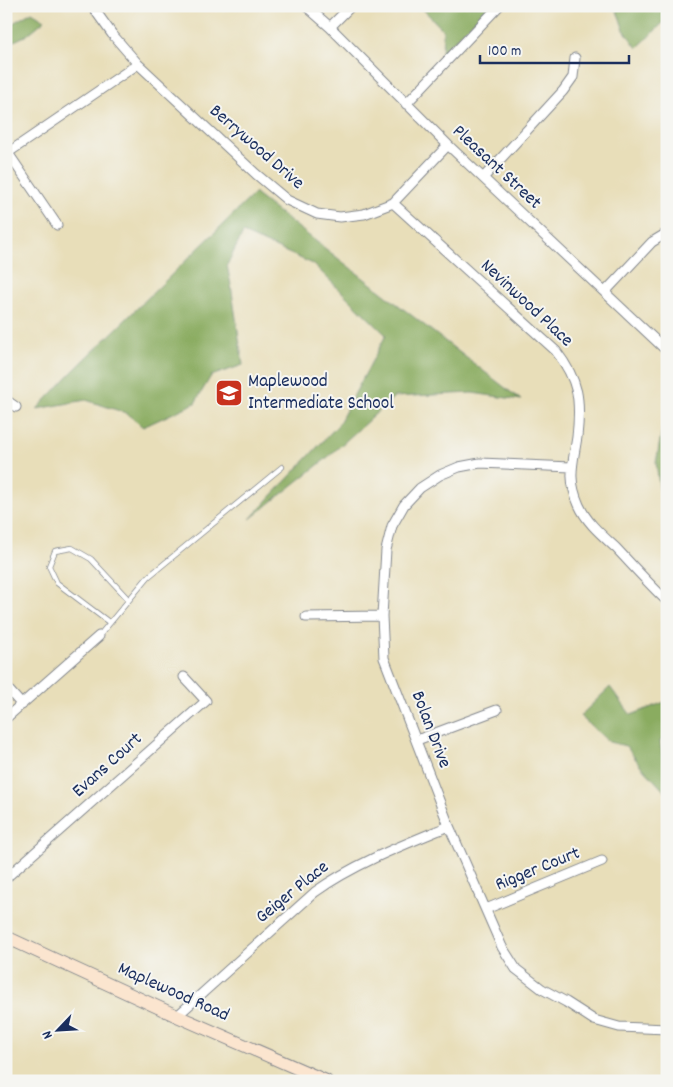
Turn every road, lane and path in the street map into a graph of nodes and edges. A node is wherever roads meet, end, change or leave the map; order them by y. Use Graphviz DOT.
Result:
graph roads {
  1 [pos="92,6"];
  2 [pos="306,6"];
  3 [pos="351,6"];
  4 [pos="499,6"];
  5 [pos="330,27"];
  6 [pos="576,58"];
  7 [pos="138,64"];
  8 [pos="406,104"];
  9 [pos="448,145"];
  10 [pos="7,153"];
  11 [pos="483,178"];
  12 [pos="393,203"];
  13 [pos="57,225"];
  14 [pos="667,233"];
  15 [pos="605,292"];
  16 [pos="667,351"];
  17 [pos="6,400"];
  18 [pos="16,407"];
  19 [pos="282,467"];
  20 [pos="571,467"];
  21 [pos="129,600"];
  22 [pos="667,601"];
  23 [pos="382,616"];
  24 [pos="306,617"];
  25 [pos="110,623"];
  26 [pos="99,636"];
  27 [pos="184,677"];
  28 [pos="6,687"];
  29 [pos="22,704"];
  30 [pos="497,710"];
  31 [pos="6,718"];
  32 [pos="417,740"];
  33 [pos="450,826"];
  34 [pos="602,862"];
  35 [pos="6,878"];
  36 [pos="486,909"];
  37 [pos="6,937"];
  38 [pos="177,1016"];
  39 [pos="667,1029"];
  40 [pos="326,1081"];
  1 -- 7 [label="street, Berrywood Drive"];
  2 -- 5 [label="street, Pleasant Street"];
  3 -- 5 [label="street"];
  4 -- 8 [label="street"];
  5 -- 8 [label="street, Pleasant Street"];
  6 -- 11 [label="street"];
  7 -- 10 [label="street"];
  7 -- 12 [label="street, Berrywood Drive"];
  8 -- 9 [label="street, Pleasant Street"];
  9 -- 11 [label="street, Pleasant Street"];
  9 -- 12 [label="street, Berrywood Drive"];
  10 -- 13 [label="street"];
  11 -- 15 [label="street, Pleasant Street"];
  12 -- 20 [label="street, Nevinwood Place"];
  14 -- 15 [label="street"];
  15 -- 16 [label="street, Pleasant Street"];
  17 -- 18 [label="street"];
  19 -- 21 [label="lane"];
  20 -- 22 [label="street, Nevinwood Place"];
  20 -- 23 [label="street, Bolan Drive"];
  21 -- 25 [label="lane"];
  21 -- 25 [label="lane"];
  23 -- 24 [label="street"];
  23 -- 32 [label="street, Bolan Drive"];
  25 -- 26 [label="lane"];
  26 -- 29 [label="street"];
  27 -- 35 [label="street, Evans Court"];
  28 -- 29 [label="street"];
  29 -- 31 [label="street"];
  30 -- 32 [label="street"];
  32 -- 33 [label="street, Bolan Drive"];
  33 -- 36 [label="street, Bolan Drive"];
  33 -- 38 [label="street, Geiger Place"];
  34 -- 36 [label="street, Rigger Court"];
  36 -- 39 [label="street, Bolan Drive"];
  37 -- 38 [label="street, Maplewood Road"];
  38 -- 40 [label="street, Maplewood Road"];
}
